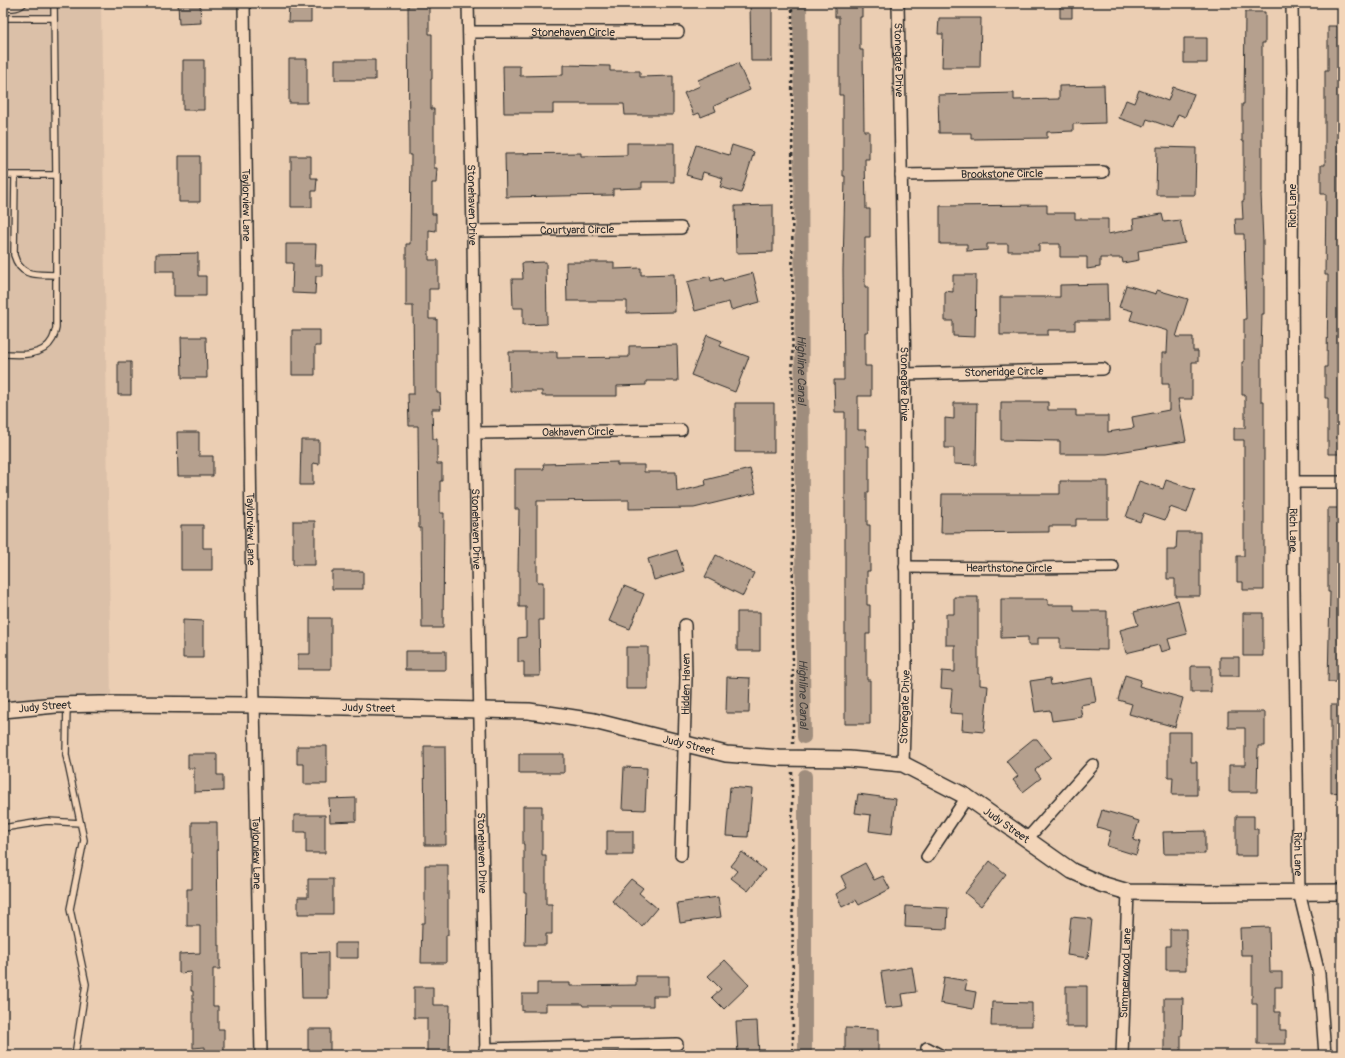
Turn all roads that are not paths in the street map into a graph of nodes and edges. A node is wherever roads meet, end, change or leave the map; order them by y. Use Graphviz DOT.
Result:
graph roads {
  1 [pos="24,3"];
  2 [pos="54,3"];
  3 [pos="244,3"];
  4 [pos="468,3"];
  5 [pos="898,3"];
  6 [pos="1292,3"];
  7 [pos="3,8"];
  8 [pos="3,18"];
  9 [pos="54,18"];
  10 [pos="469,32"];
  11 [pos="678,32"];
  12 [pos="1103,172"];
  13 [pos="3,175"];
  14 [pos="15,175"];
  15 [pos="56,175"];
  16 [pos="901,175"];
  17 [pos="681,228"];
  18 [pos="473,231"];
  19 [pos="56,275"];
  20 [pos="3,354"];
  21 [pos="1103,369"];
  22 [pos="905,374"];
  23 [pos="681,430"];
  24 [pos="475,433"];
  25 [pos="1293,482"];
  26 [pos="1342,482"];
  27 [pos="905,567"];
  28 [pos="1113,567"];
  29 [pos="685,625"];
  30 [pos="67,705"];
  31 [pos="254,705"];
  32 [pos="3,710"];
  33 [pos="480,710"];
  34 [pos="684,744"];
  35 [pos="903,764"];
  36 [pos="1093,765"];
  37 [pos="967,797"];
  38 [pos="80,823"];
  39 [pos="3,828"];
  40 [pos="1027,839"];
  41 [pos="681,855"];
  42 [pos="927,857"];
  43 [pos="1128,892"];
  44 [pos="1300,892"];
  45 [pos="1342,892"];
  46 [pos="677,1044"];
  47 [pos="927,1048"];
  48 [pos="485,1052"];
  49 [pos="75,1055"];
  50 [pos="261,1055"];
  51 [pos="940,1055"];
  52 [pos="1122,1055"];
  53 [pos="1325,1055"];
  1 -- 7 [label="lane"];
  2 -- 9 [label="lane"];
  3 -- 31 [label="street, Taylorview Lane"];
  4 -- 10 [label="street, Stonehaven Drive"];
  5 -- 16 [label="street, Stonegate Drive"];
  6 -- 25 [label="street, Rich Lane"];
  8 -- 9 [label="lane"];
  9 -- 15 [label="lane"];
  10 -- 11 [label="street, Stonehaven Circle"];
  10 -- 18 [label="street, Stonehaven Drive"];
  12 -- 16 [label="street, Brookstone Circle"];
  13 -- 14 [label="lane"];
  14 -- 15 [label="lane"];
  14 -- 19 [label="lane"];
  15 -- 19 [label="lane"];
  16 -- 22 [label="street, Stonegate Drive"];
  17 -- 18 [label="street, Courtyard Circle"];
  18 -- 24 [label="street, Stonehaven Drive"];
  19 -- 20 [label="lane"];
  21 -- 22 [label="street, Stoneridge Circle"];
  22 -- 27 [label="street, Stonegate Drive"];
  23 -- 24 [label="street, Oakhaven Circle"];
  24 -- 33 [label="street, Stonehaven Drive"];
  25 -- 26 [label="street"];
  25 -- 44 [label="street, Rich Lane"];
  27 -- 28 [label="street, Hearthstone Circle"];
  27 -- 35 [label="street, Stonegate Drive"];
  29 -- 34 [label="street, Hidden Haven"];
  30 -- 31 [label="street, Judy Street"];
  30 -- 32 [label="street, Judy Street"];
  30 -- 38 [label="lane"];
  31 -- 33 [label="street, Judy Street"];
  31 -- 50 [label="street, Taylorview Lane"];
  33 -- 34 [label="street, Judy Street"];
  33 -- 48 [label="street, Stonehaven Drive"];
  34 -- 35 [label="street, Judy Street"];
  34 -- 41 [label="street, Hidden Haven"];
  35 -- 37 [label="street, Judy Street"];
  36 -- 40 [label="street"];
  37 -- 40 [label="street, Judy Street"];
  37 -- 42 [label="street"];
  38 -- 39 [label="lane"];
  38 -- 49 [label="lane"];
  40 -- 43 [label="street, Judy Street"];
  43 -- 44 [label="street, Judy Street"];
  43 -- 52 [label="street, Summerwood Lane"];
  44 -- 45 [label="street, Judy Street"];
  44 -- 53 [label="street, Rich Lane"];
  46 -- 48 [label="street"];
  47 -- 51 [label="street"];
}
